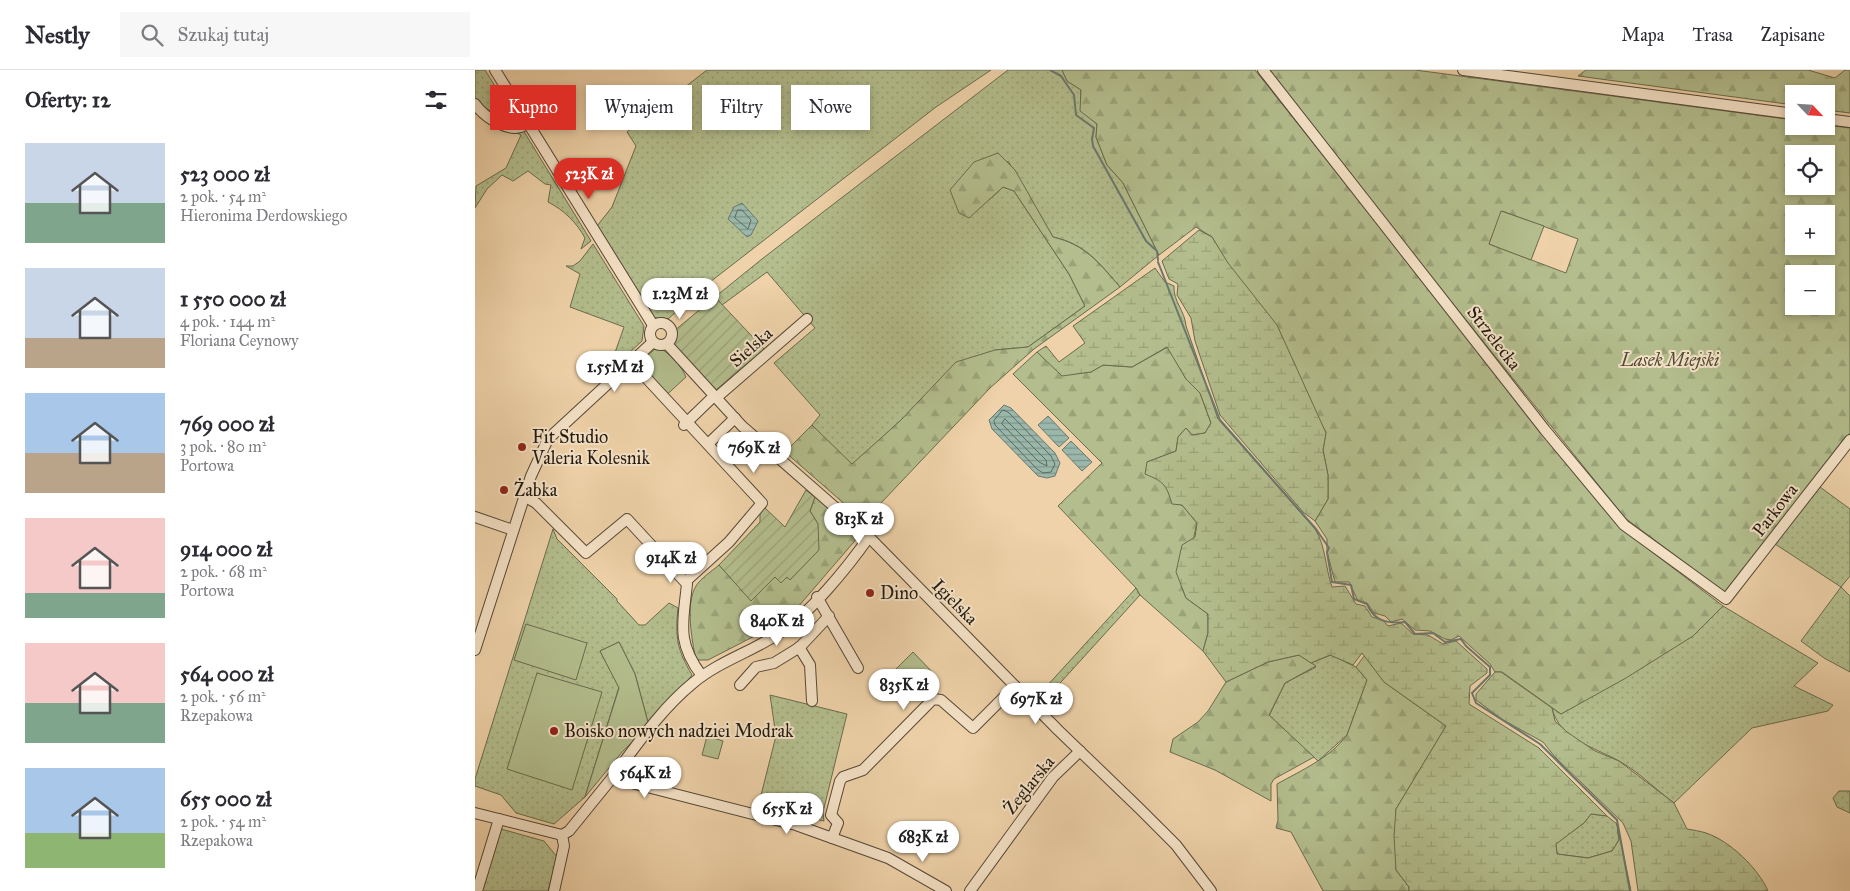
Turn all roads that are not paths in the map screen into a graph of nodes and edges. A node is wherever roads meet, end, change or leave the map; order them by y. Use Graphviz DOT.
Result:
graph roads {
  1 [pos="495,70"];
  2 [pos="1263,70"];
  3 [pos="1463,70"];
  4 [pos="1503,73"];
  5 [pos="504,85"];
  6 [pos="475,104"];
  7 [pos="1785,113"];
  8 [pos="490,117"];
  9 [pos="1835,120"];
  10 [pos="1850,122"];
  11 [pos="530,130"];
  12 [pos="807,319"];
  13 [pos="653,325"];
  14 [pos="653,342"];
  15 [pos="667,344"];
  16 [pos="637,369"];
  17 [pos="715,397"];
  18 [pos="735,418"];
  19 [pos="686,424"];
  20 [pos="1850,440"];
  21 [pos="708,444"];
  22 [pos="524,496"];
  23 [pos="475,517"];
  24 [pos="513,530"];
  25 [pos="869,537"];
  26 [pos="686,581"];
  27 [pos="817,598"];
  28 [pos="1726,599"];
  29 [pos="829,616"];
  30 [pos="799,647"];
  31 [pos="475,650"];
  32 [pos="859,668"];
  33 [pos="702,676"];
  34 [pos="740,685"];
  35 [pos="1015,686"];
  36 [pos="812,701"];
  37 [pos="1080,751"];
  38 [pos="612,778"];
  39 [pos="475,813"];
  40 [pos="499,819"];
  41 [pos="562,835"];
  42 [pos="832,838"];
  43 [pos="477,891"];
  44 [pos="554,891"];
  45 [pos="946,891"];
  46 [pos="969,891"];
  47 [pos="1211,891"];
  1 -- 5 [label="street"];
  2 -- 28 [label="street, Strzelecka"];
  3 -- 4 [label="street"];
  4 -- 7 [label="street"];
  6 -- 8 [label="street"];
  9 -- 10 [label="street"];
  11 -- 13 [label="street"];
  12 -- 17 [label="street, Sielska"];
  13 -- 14 [label="street"];
  13 -- 15 [label="street"];
  14 -- 15 [label="street"];
  14 -- 22 [label="street"];
  15 -- 17 [label="street, Igielska"];
  16 -- 19 [label="street"];
  17 -- 18 [label="street, Igielska"];
  17 -- 19 [label="street, Sielska"];
  18 -- 21 [label="street"];
  18 -- 25 [label="street, Igielska"];
  19 -- 21 [label="street"];
  20 -- 28 [label="street, Parkowa"];
  21 -- 26 [label="street"];
  22 -- 24 [label="street"];
  22 -- 26 [label="street"];
  23 -- 24 [label="street"];
  24 -- 31 [label="street"];
  25 -- 27 [label="street"];
  25 -- 35 [label="street, Igielska"];
  26 -- 33 [label="street"];
  27 -- 29 [label="street"];
  27 -- 33 [label="street"];
  29 -- 30 [label="street"];
  29 -- 32 [label="street"];
  30 -- 34 [label="street"];
  30 -- 36 [label="street"];
  33 -- 38 [label="street"];
  35 -- 37 [label="street, Igielska"];
  35 -- 42 [label="street"];
  37 -- 46 [label="street, Żeglarska"];
  37 -- 47 [label="street, Igielska"];
  38 -- 41 [label="street"];
  38 -- 42 [label="street"];
  39 -- 40 [label="street"];
  40 -- 41 [label="street"];
  40 -- 43 [label="street"];
  41 -- 44 [label="street"];
  42 -- 45 [label="street"];
}
